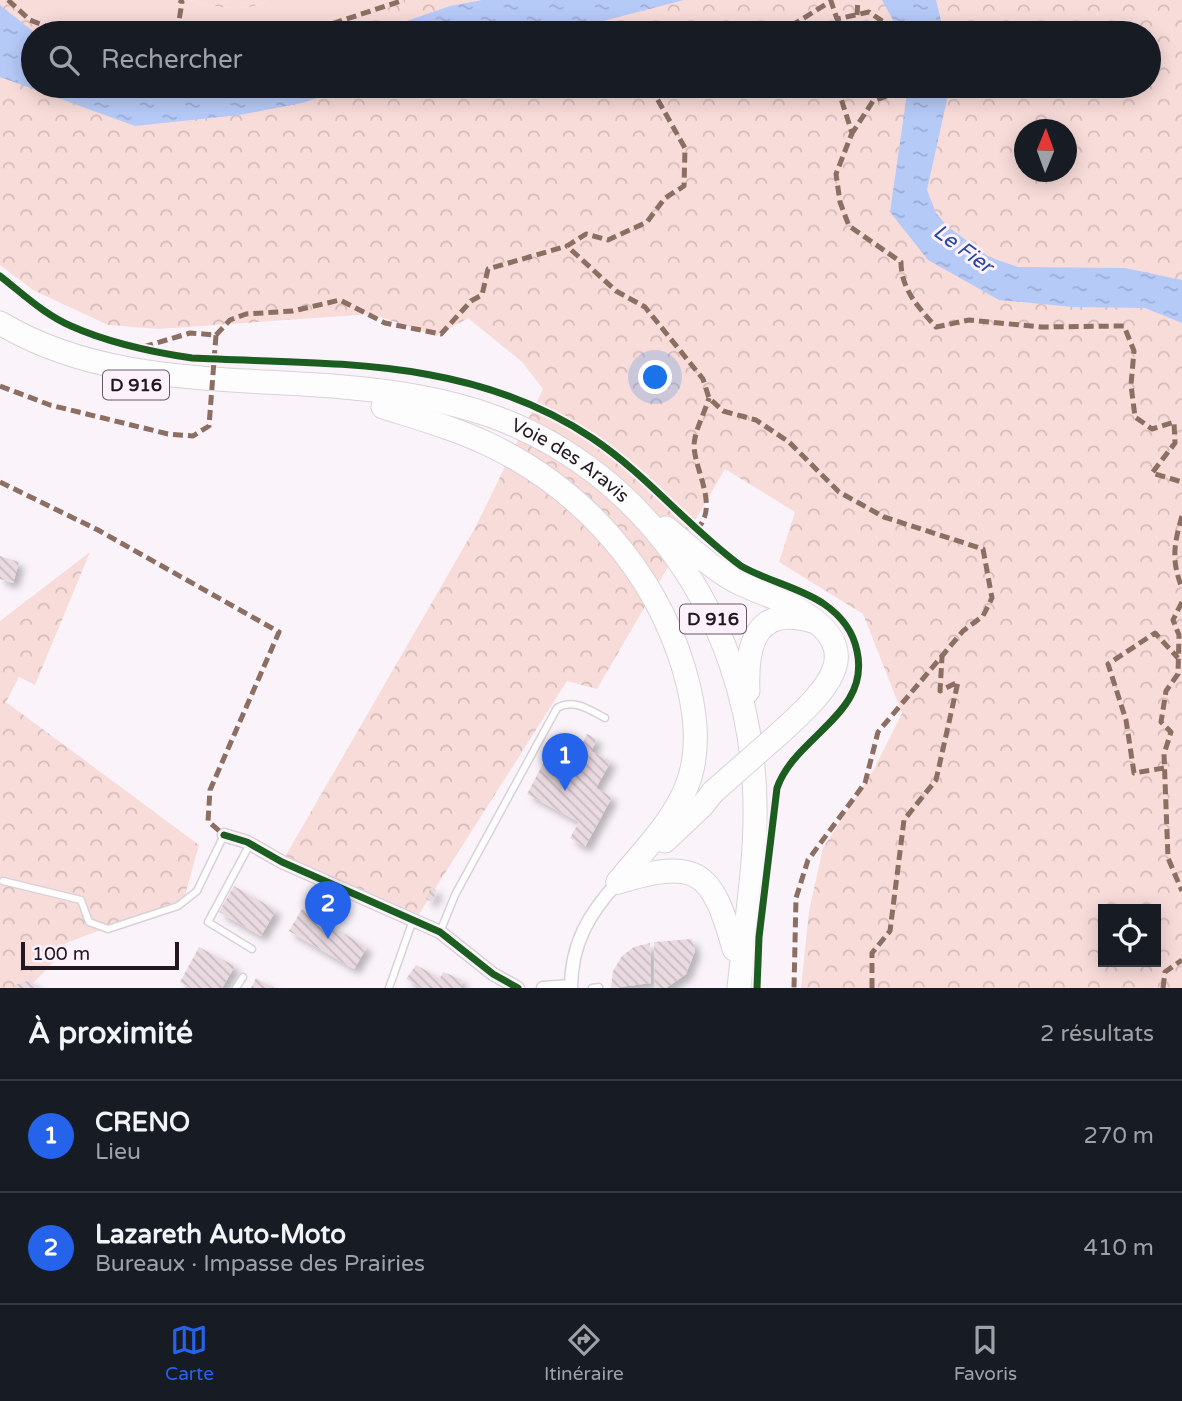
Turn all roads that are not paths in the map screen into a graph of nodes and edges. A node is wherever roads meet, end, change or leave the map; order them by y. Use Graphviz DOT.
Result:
graph roads {
  1 [pos="0,323"];
  2 [pos="0,340"];
  3 [pos="383,407"];
  4 [pos="619,492"];
  5 [pos="815,622"];
  6 [pos="605,718"];
  7 [pos="752,757"];
  8 [pos="713,792"];
  9 [pos="681,799"];
  10 [pos="224,835"];
  11 [pos="250,844"];
  12 [pos="3,881"];
  13 [pos="618,882"];
  14 [pos="413,920"];
  15 [pos="440,932"];
  16 [pos="252,949"];
  17 [pos="734,949"];
  18 [pos="243,977"];
  19 [pos="571,987"];
  20 [pos="236,988"];
  21 [pos="389,988"];
  22 [pos="518,988"];
  23 [pos="543,988"];
  24 [pos="592,988"];
  25 [pos="599,988"];
  26 [pos="737,988"];
  1 -- 4 [label="highway, Voie des Aravis / D 916"];
  2 -- 3 [label="highway, Voie des Aravis / D 916"];
  3 -- 9 [label="highway"];
  3 -- 17 [label="highway, Voie des Aravis / D 916"];
  4 -- 5 [label="highway"];
  4 -- 7 [label="highway, Voie des Aravis / D 916"];
  5 -- 7 [label="highway"];
  5 -- 8 [label="highway, bridge"];
  6 -- 15 [label="lane"];
  7 -- 26 [label="highway, Voie des Aravis / D 916"];
  8 -- 9 [label="highway"];
  8 -- 13 [label="highway"];
  9 -- 13 [label="highway"];
  10 -- 11 [label="street"];
  10 -- 12 [label="lane"];
  11 -- 14 [label="street"];
  11 -- 16 [label="lane"];
  13 -- 17 [label="highway"];
  13 -- 19 [label="street"];
  14 -- 15 [label="street"];
  14 -- 21 [label="lane"];
  15 -- 22 [label="street"];
  17 -- 26 [label="highway, Voie des Aravis / D 916"];
  18 -- 20 [label="lane"];
  19 -- 23 [label="street"];
  24 -- 25 [label="lane"];
}
